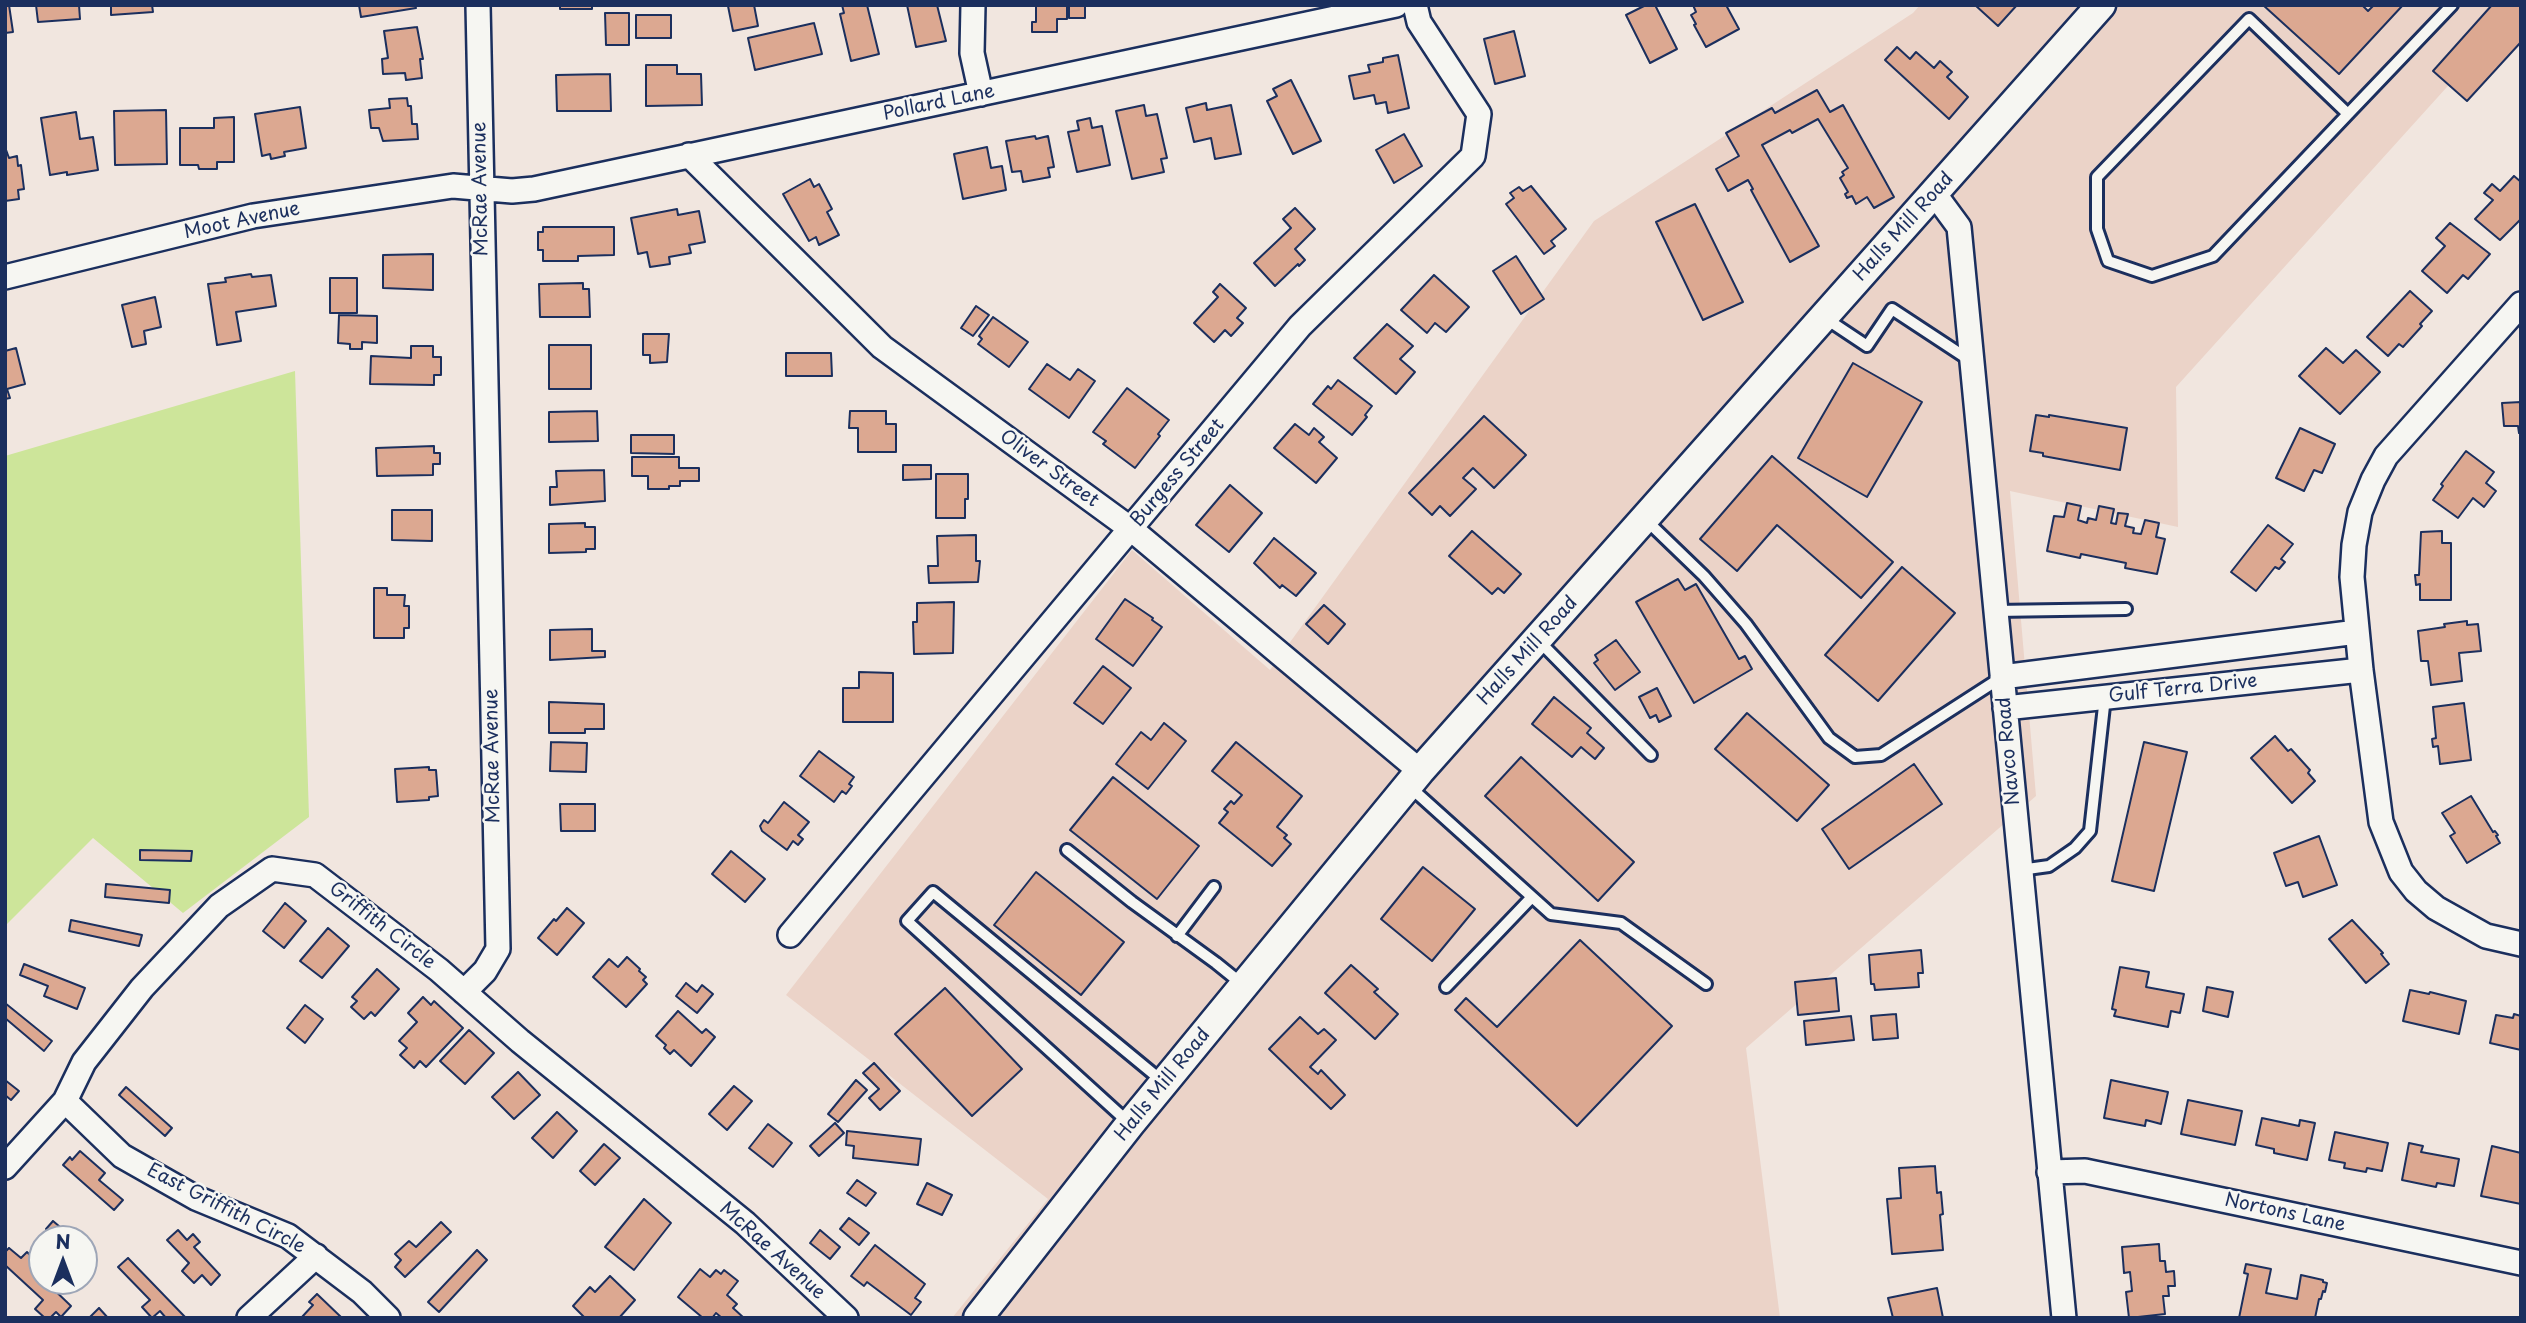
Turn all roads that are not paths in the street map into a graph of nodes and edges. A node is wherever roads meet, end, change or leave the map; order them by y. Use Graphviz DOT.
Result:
graph roads {
  1 [pos="478,5"];
  2 [pos="972,5"];
  3 [pos="1396,5"];
  4 [pos="1415,5"];
  5 [pos="2101,5"];
  6 [pos="2452,5"];
  7 [pos="981,94"];
  8 [pos="2348,114"];
  9 [pos="689,155"];
  10 [pos="481,189"];
  11 [pos="1934,193"];
  12 [pos="5,277"];
  13 [pos="2521,304"];
  14 [pos="1824,317"];
  15 [pos="1971,361"];
  16 [pos="1644,518"];
  17 [pos="1131,529"];
  18 [pos="2126,608"];
  19 [pos="1995,611"];
  20 [pos="2357,632"];
  21 [pos="1538,640"];
  22 [pos="2361,670"];
  23 [pos="2002,677"];
  24 [pos="2105,697"];
  25 [pos="2005,708"];
  26 [pos="1651,755"];
  27 [pos="1414,778"];
  28 [pos="1067,849"];
  29 [pos="2020,870"];
  30 [pos="1214,887"];
  31 [pos="1532,897"];
  32 [pos="790,935"];
  33 [pos="1177,936"];
  34 [pos="2521,944"];
  35 [pos="1706,984"];
  36 [pos="1244,986"];
  37 [pos="1446,987"];
  38 [pos="464,992"];
  39 [pos="1164,1083"];
  40 [pos="65,1101"];
  41 [pos="1130,1124"];
  42 [pos="5,1167"];
  43 [pos="2049,1172"];
  44 [pos="316,1256"];
  45 [pos="2521,1263"];
  46 [pos="248,1318"];
  47 [pos="388,1318"];
  48 [pos="846,1318"];
  49 [pos="978,1318"];
  50 [pos="2064,1318"];
  1 -- 10 [label="street, McRae Avenue"];
  2 -- 7 [label="street"];
  3 -- 7 [label="street, Pollard Lane"];
  4 -- 17 [label="street, Burgess Street"];
  5 -- 11 [label="street, Halls Mill Road"];
  6 -- 8 [label="lane"];
  7 -- 9 [label="street, Pollard Lane"];
  8 -- 8 [label="lane"];
  9 -- 10 [label="street, Pollard Lane"];
  9 -- 17 [label="street, Oliver Street"];
  10 -- 12 [label="street, Moot Avenue"];
  10 -- 38 [label="street, McRae Avenue"];
  11 -- 14 [label="street, Halls Mill Road"];
  11 -- 15 [label="street, Navco Road"];
  13 -- 20 [label="street"];
  14 -- 15 [label="lane"];
  14 -- 16 [label="street, Halls Mill Road"];
  15 -- 19 [label="street, Navco Road"];
  16 -- 21 [label="street, Halls Mill Road"];
  16 -- 23 [label="lane"];
  17 -- 27 [label="street, Oliver Street"];
  17 -- 32 [label="street, Burgess Street"];
  18 -- 19 [label="lane"];
  19 -- 23 [label="street, Navco Road"];
  20 -- 22 [label="street"];
  20 -- 23 [label="street"];
  21 -- 26 [label="lane"];
  21 -- 27 [label="street, Halls Mill Road"];
  22 -- 24 [label="street, Gulf Terra Drive"];
  22 -- 34 [label="street"];
  23 -- 25 [label="street, Navco Road"];
  24 -- 25 [label="street, Gulf Terra Drive"];
  24 -- 29 [label="lane"];
  25 -- 29 [label="street, Navco Road"];
  27 -- 31 [label="lane"];
  27 -- 36 [label="street, Halls Mill Road"];
  28 -- 33 [label="lane"];
  29 -- 43 [label="street, Navco Road"];
  30 -- 33 [label="lane"];
  31 -- 35 [label="lane"];
  31 -- 37 [label="lane"];
  33 -- 36 [label="lane"];
  36 -- 39 [label="street, Halls Mill Road"];
  38 -- 40 [label="street, Griffith Circle"];
  38 -- 48 [label="street, McRae Avenue"];
  39 -- 41 [label="street, Halls Mill Road"];
  39 -- 41 [label="lane"];
  40 -- 42 [label="street"];
  40 -- 44 [label="street, East Griffith Circle"];
  41 -- 49 [label="street, Halls Mill Road"];
  43 -- 45 [label="street, Nortons Lane"];
  43 -- 50 [label="street, Navco Road"];
  44 -- 46 [label="street"];
  44 -- 47 [label="street, East Griffith Circle"];
}
